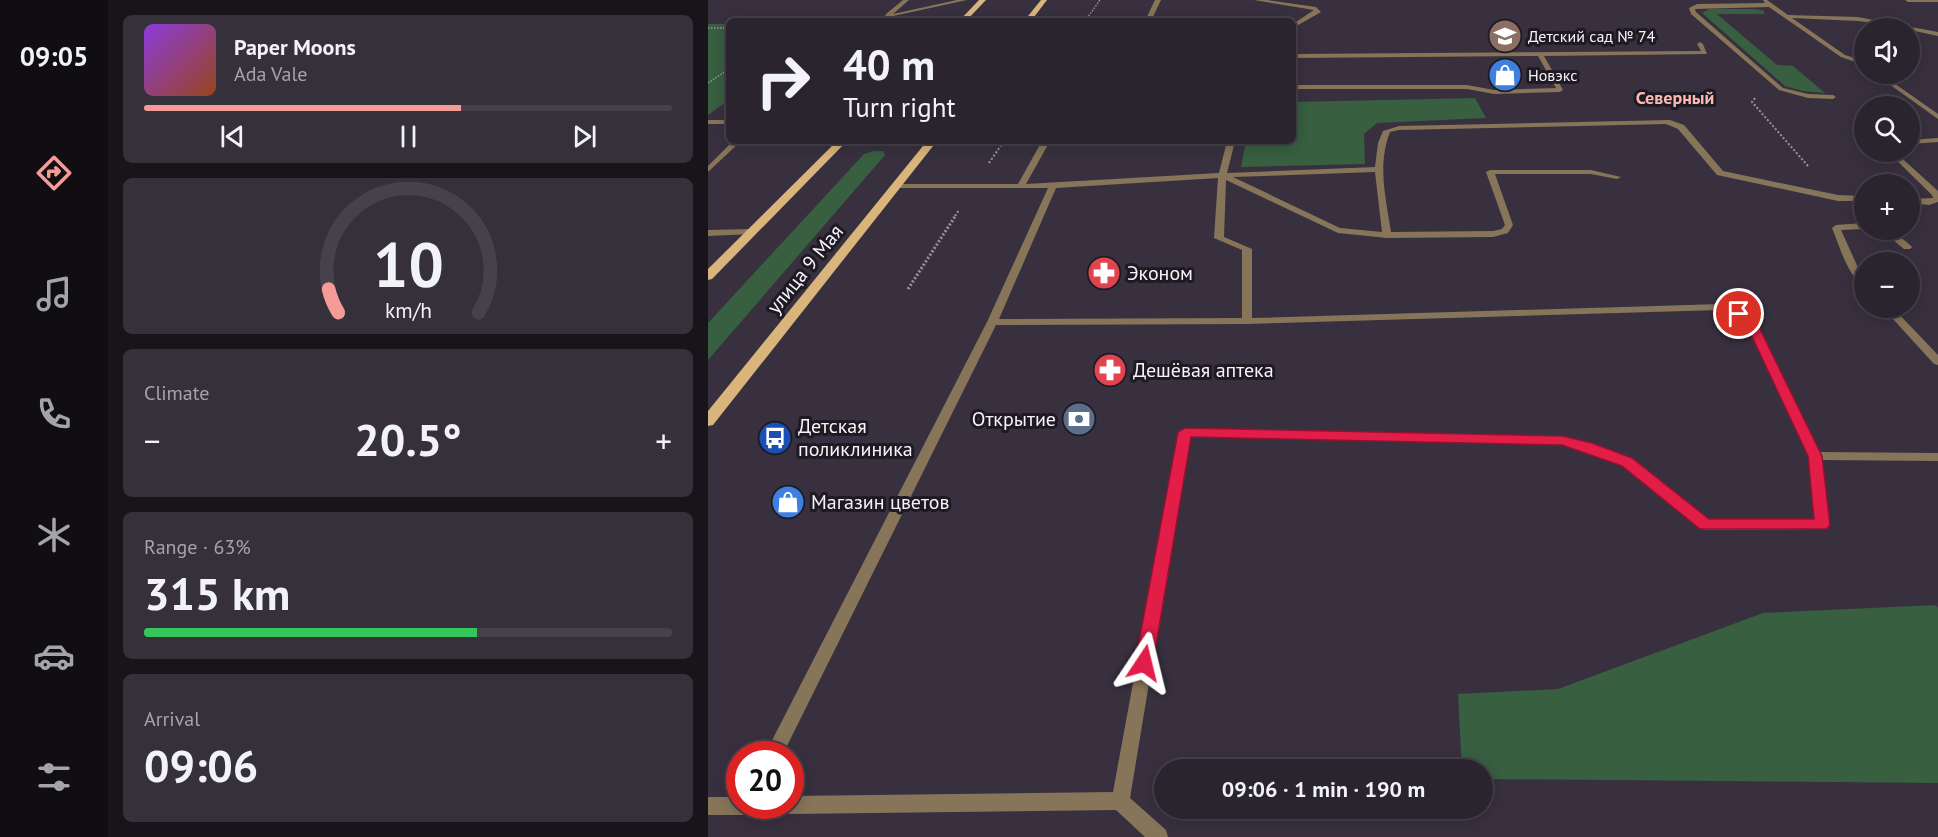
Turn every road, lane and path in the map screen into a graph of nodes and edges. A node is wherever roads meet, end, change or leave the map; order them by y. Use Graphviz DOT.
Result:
graph roads {
  1 [pos="906,0"];
  2 [pos="964,0"];
  3 [pos="983,0"];
  4 [pos="1044,0"];
  5 [pos="1100,0"];
  6 [pos="1158,0"];
  7 [pos="1257,0"];
  8 [pos="1764,0"];
  9 [pos="1908,0"];
  10 [pos="1938,0"];
  11 [pos="1771,5"];
  12 [pos="1789,16"];
  13 [pos="884,18"];
  14 [pos="887,18"];
  15 [pos="965,18"];
  16 [pos="1029,18"];
  17 [pos="1087,18"];
  18 [pos="1149,18"];
  19 [pos="1296,24"];
  20 [pos="708,28"];
  21 [pos="726,28"];
  22 [pos="1938,34"];
  23 [pos="1700,44"];
  24 [pos="1540,55"];
  25 [pos="1296,56"];
  26 [pos="1854,60"];
  27 [pos="726,71"];
  28 [pos="708,83"];
  29 [pos="1892,84"];
  30 [pos="1296,87"];
  31 [pos="1789,92"];
  32 [pos="1833,98"];
  33 [pos="1938,117"];
  34 [pos="708,122"];
  35 [pos="726,122"];
  36 [pos="1938,140"];
  37 [pos="1920,141"];
  38 [pos="733,144"];
  39 [pos="839,144"];
  40 [pos="930,144"];
  41 [pos="1002,144"];
  42 [pos="1044,144"];
  43 [pos="1230,144"];
  44 [pos="1902,162"];
  45 [pos="1379,169"];
  46 [pos="708,170"];
  47 [pos="1915,174"];
  48 [pos="1222,175"];
  49 [pos="1617,177"];
  50 [pos="1920,179"];
  51 [pos="896,186"];
  52 [pos="974,186"];
  53 [pos="1053,186"];
  54 [pos="1020,187"];
  55 [pos="1838,198"];
  56 [pos="1854,199"];
  57 [pos="1920,202"];
  58 [pos="1854,227"];
  59 [pos="751,232"];
  60 [pos="708,233"];
  61 [pos="1387,235"];
  62 [pos="1898,240"];
  63 [pos="1907,247"];
  64 [pos="1854,268"];
  65 [pos="708,276"];
  66 [pos="908,289"];
  67 [pos="1897,318"];
  68 [pos="1247,321"];
  69 [pos="992,322"];
  70 [pos="1938,362"];
  71 [pos="708,421"];
  72 [pos="1815,456"];
  73 [pos="1938,457"];
  74 [pos="781,741"];
  75 [pos="1120,801"];
  76 [pos="804,805"];
  77 [pos="708,806"];
  78 [pos="726,806"];
  79 [pos="1159,837"];
  1 -- 13 [label="street"];
  2 -- 14 [label="street"];
  3 -- 15 [label="main road"];
  4 -- 16 [label="main road"];
  5 -- 17 [label="path"];
  6 -- 18 [label="street"];
  7 -- 19 [label="street"];
  8 -- 11 [label="street"];
  9 -- 10 [label="street"];
  11 -- 12 [label="street"];
  11 -- 31 [label="street"];
  12 -- 22 [label="street"];
  12 -- 26 [label="street"];
  20 -- 21 [label="path"];
  23 -- 24 [label="street"];
  24 -- 25 [label="street"];
  24 -- 30 [label="street"];
  27 -- 28 [label="path"];
  29 -- 33 [label="street"];
  31 -- 32 [label="street"];
  31 -- 55 [label="path"];
  34 -- 35 [label="street"];
  36 -- 37 [label="street"];
  38 -- 46 [label="street"];
  39 -- 59 [label="main road"];
  40 -- 51 [label="main road, улица 9 Мая"];
  41 -- 52 [label="path"];
  42 -- 54 [label="street"];
  43 -- 48 [label="street"];
  44 -- 47 [label="street"];
  45 -- 48 [label="street"];
  45 -- 55 [label="street"];
  45 -- 61 [label="street"];
  48 -- 53 [label="street"];
  48 -- 61 [label="street"];
  48 -- 68 [label="street"];
  49 -- 61 [label="street"];
  50 -- 57 [label="street"];
  51 -- 52 [label="street"];
  51 -- 71 [label="main road, улица 9 Мая"];
  52 -- 54 [label="street"];
  52 -- 66 [label="path"];
  53 -- 54 [label="street"];
  53 -- 69 [label="street"];
  55 -- 56 [label="street"];
  58 -- 64 [label="street"];
  59 -- 60 [label="street"];
  59 -- 65 [label="main road"];
  62 -- 63 [label="street"];
  67 -- 70 [label="street"];
  68 -- 69 [label="street"];
  68 -- 72 [label="street"];
  69 -- 74 [label="street"];
  72 -- 73 [label="street"];
  72 -- 75 [label="street"];
  75 -- 76 [label="street"];
  75 -- 79 [label="street"];
  77 -- 78 [label="street"];
}
